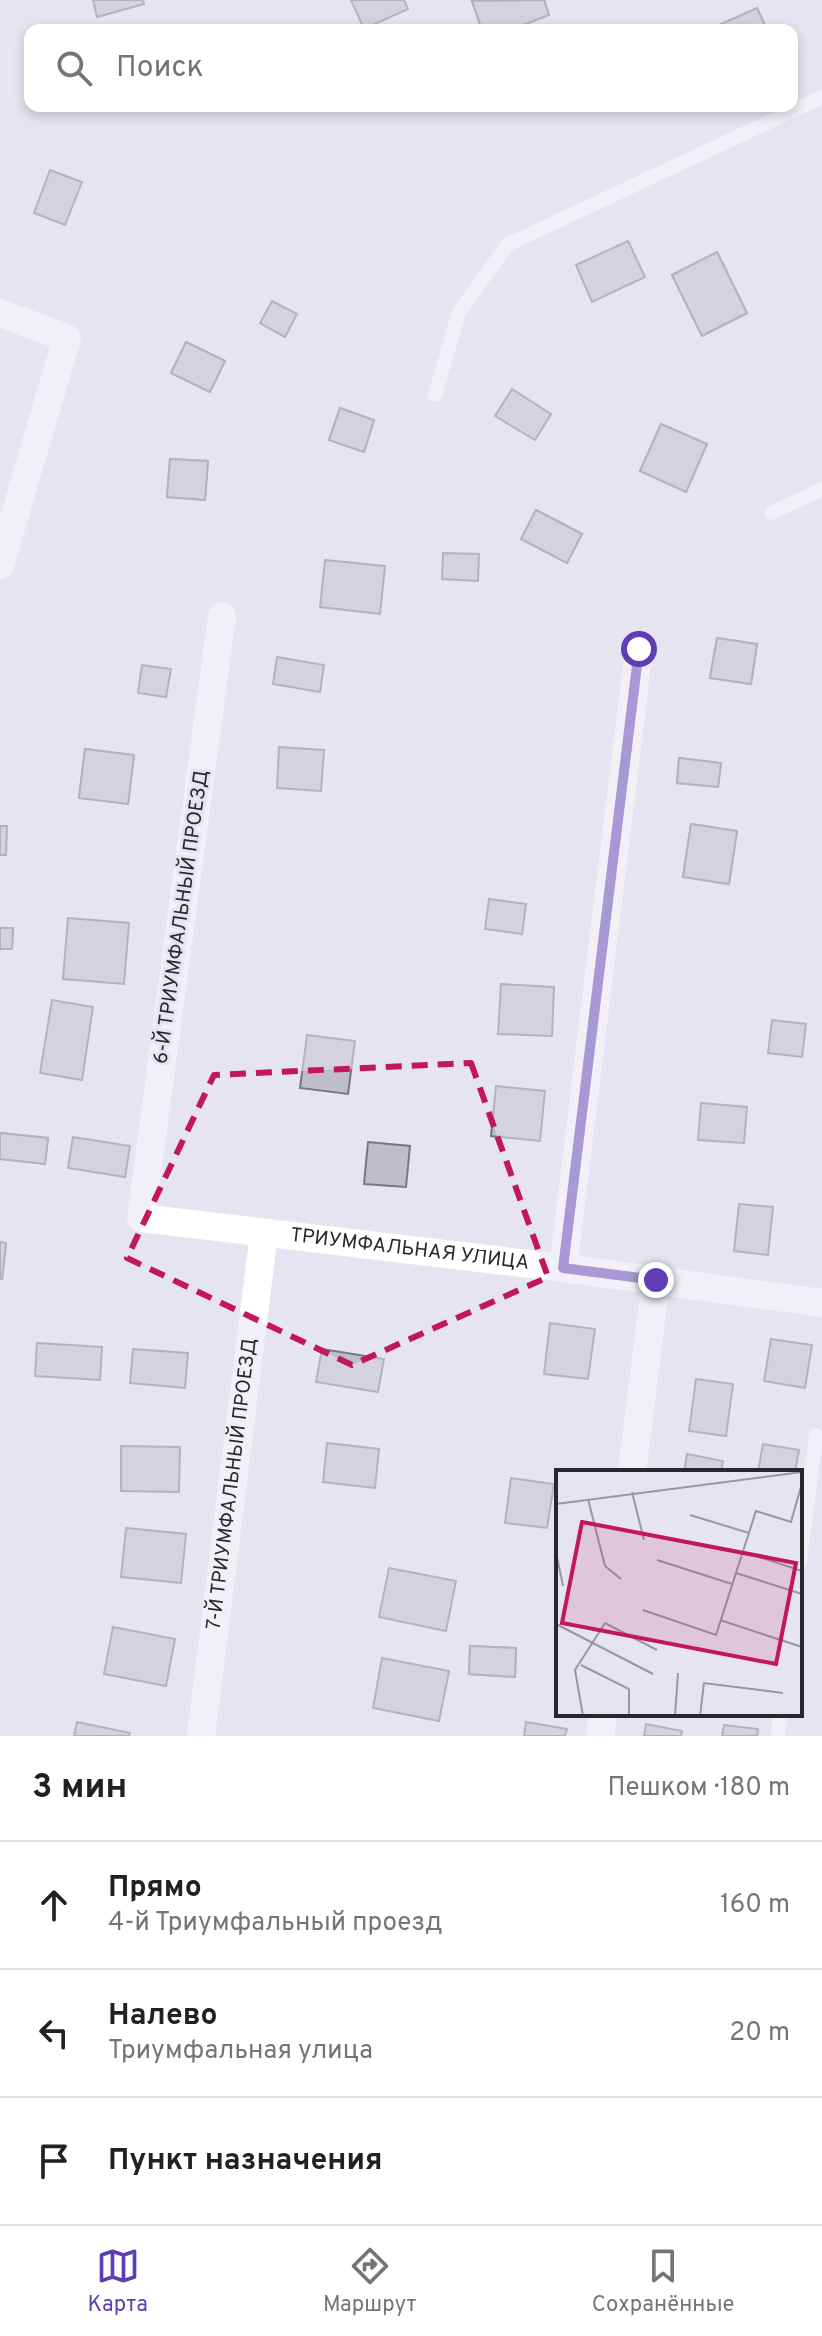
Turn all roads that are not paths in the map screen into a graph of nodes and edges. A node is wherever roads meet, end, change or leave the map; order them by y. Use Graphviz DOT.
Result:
graph roads {
  1 [pos="822,97"];
  2 [pos="798,108"];
  3 [pos="790,112"];
  4 [pos="0,313"];
  5 [pos="435,395"];
  6 [pos="822,489"];
  7 [pos="771,513"];
  8 [pos="0,565"];
  9 [pos="222,616"];
  10 [pos="639,649"];
  11 [pos="141,1218"];
  12 [pos="264,1233"];
  13 [pos="563,1268"];
  14 [pos="656,1280"];
  15 [pos="822,1303"];
  16 [pos="816,1435"];
  17 [pos="632,1470"];
  18 [pos="802,1546"];
  19 [pos="603,1716"];
  20 [pos="780,1716"];
  21 [pos="201,1736"];
  22 [pos="600,1736"];
  23 [pos="778,1736"];
  1 -- 2 [label="lane"];
  3 -- 5 [label="lane"];
  4 -- 8 [label="street"];
  6 -- 7 [label="lane"];
  9 -- 11 [label="street, 6-Й ТРИУМФАЛЬНЫЙ ПРОЕЗД"];
  10 -- 13 [label="street"];
  11 -- 12 [label="street, ТРИУМФАЛЬНАЯ УЛИЦА"];
  12 -- 13 [label="street, ТРИУМФАЛЬНАЯ УЛИЦА"];
  12 -- 21 [label="street, 7-Й ТРИУМФАЛЬНЫЙ ПРОЕЗД"];
  13 -- 14 [label="street, ТРИУМФАЛЬНАЯ УЛИЦА"];
  14 -- 15 [label="street, ТРИУМФАЛЬНАЯ УЛИЦА"];
  14 -- 17 [label="street"];
  16 -- 18 [label="lane"];
  19 -- 22 [label="street"];
  20 -- 23 [label="lane"];
}
